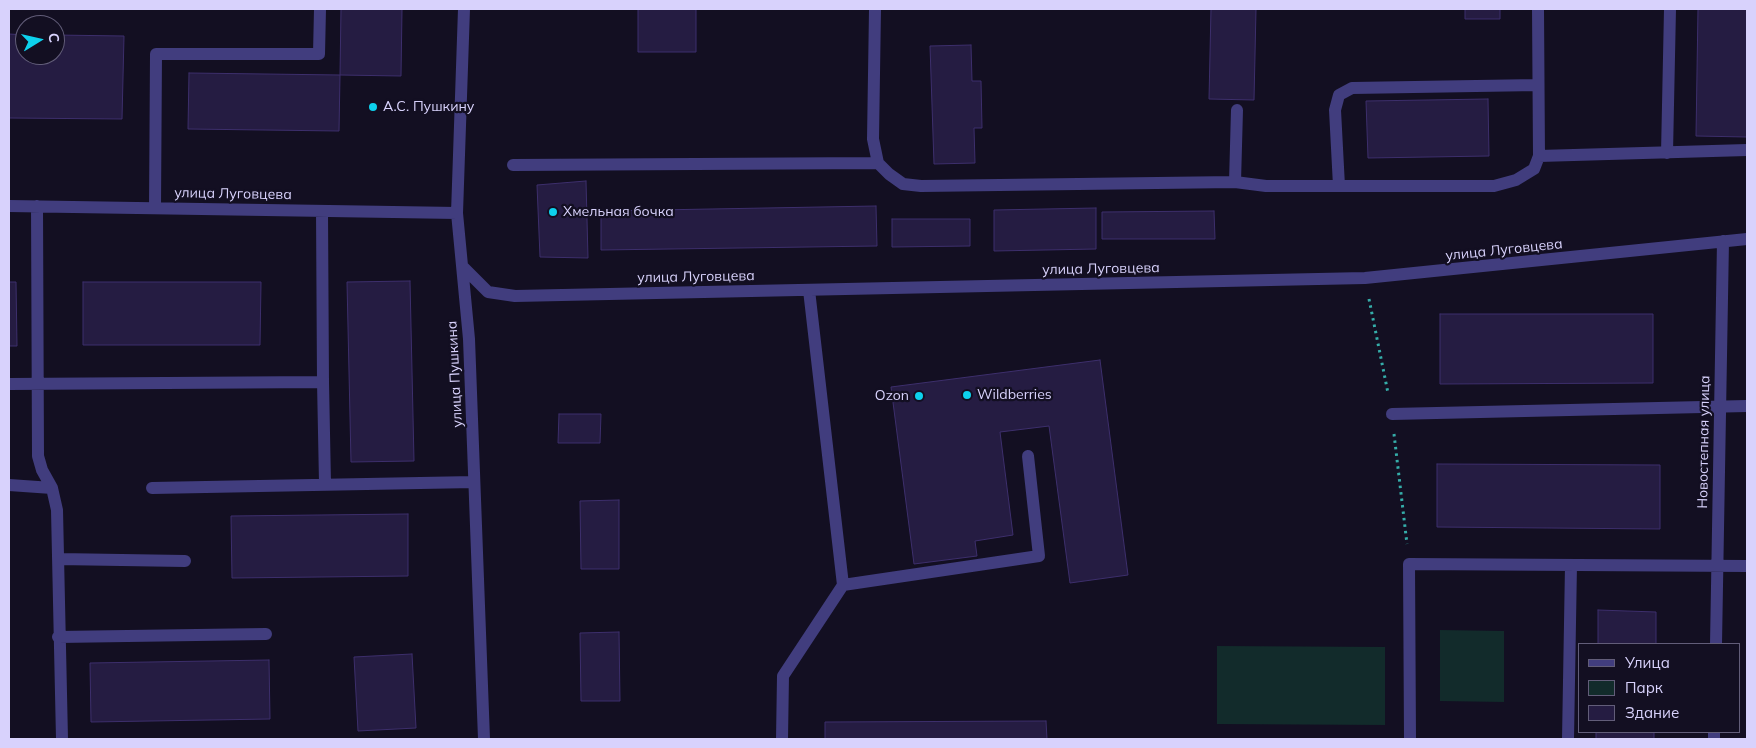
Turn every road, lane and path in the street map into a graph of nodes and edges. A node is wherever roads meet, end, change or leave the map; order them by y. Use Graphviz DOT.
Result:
graph roads {
  1 [pos="320,9"];
  2 [pos="464,9"];
  3 [pos="875,9"];
  4 [pos="1538,9"];
  5 [pos="1670,9"];
  6 [pos="1538,85"];
  7 [pos="1237,110"];
  8 [pos="1747,150"];
  9 [pos="1667,153"];
  10 [pos="1539,156"];
  11 [pos="878,162"];
  12 [pos="513,165"];
  13 [pos="1235,182"];
  14 [pos="1340,186"];
  15 [pos="9,206"];
  16 [pos="37,206"];
  17 [pos="155,208"];
  18 [pos="322,211"];
  19 [pos="457,213"];
  20 [pos="1747,239"];
  21 [pos="1723,241"];
  22 [pos="463,267"];
  23 [pos="1366,278"];
  24 [pos="809,290"];
  25 [pos="323,382"];
  26 [pos="9,384"];
  27 [pos="38,384"];
  28 [pos="1720,406"];
  29 [pos="1747,406"];
  30 [pos="1392,414"];
  31 [pos="1028,456"];
  32 [pos="474,482"];
  33 [pos="325,484"];
  34 [pos="9,485"];
  35 [pos="52,488"];
  36 [pos="152,488"];
  37 [pos="58,559"];
  38 [pos="185,561"];
  39 [pos="1409,564"];
  40 [pos="1571,565"];
  41 [pos="1716,566"];
  42 [pos="1747,566"];
  43 [pos="843,585"];
  44 [pos="266,634"];
  45 [pos="58,637"];
  46 [pos="1716,643"];
  47 [pos="62,739"];
  48 [pos="484,739"];
  49 [pos="782,739"];
  50 [pos="1410,739"];
  51 [pos="1568,739"];
  1 -- 17 [label="street"];
  2 -- 19 [label="street, улица Пушкина"];
  3 -- 11 [label="street"];
  4 -- 6 [label="street"];
  5 -- 9 [label="street"];
  6 -- 10 [label="street"];
  6 -- 14 [label="street"];
  7 -- 13 [label="street"];
  8 -- 9 [label="street"];
  9 -- 10 [label="street"];
  10 -- 14 [label="street"];
  11 -- 12 [label="street"];
  11 -- 13 [label="street"];
  13 -- 14 [label="street"];
  15 -- 16 [label="street, улица Луговцева"];
  16 -- 17 [label="street, улица Луговцева"];
  16 -- 27 [label="street"];
  17 -- 18 [label="street, улица Луговцева"];
  18 -- 19 [label="street, улица Луговцева"];
  18 -- 25 [label="street"];
  19 -- 22 [label="street, улица Пушкина"];
  20 -- 21 [label="street, улица Луговцева"];
  21 -- 23 [label="street, улица Луговцева"];
  21 -- 28 [label="street, Новостепная улица"];
  22 -- 24 [label="street, улица Луговцева"];
  22 -- 32 [label="street, улица Пушкина"];
  23 -- 24 [label="street, улица Луговцева"];
  23 -- 30 [label="path"];
  24 -- 43 [label="street"];
  25 -- 27 [label="street"];
  25 -- 33 [label="street"];
  26 -- 27 [label="street"];
  27 -- 35 [label="street"];
  28 -- 29 [label="street"];
  28 -- 30 [label="street"];
  28 -- 41 [label="street, Новостепная улица"];
  30 -- 39 [label="path"];
  31 -- 43 [label="street"];
  32 -- 33 [label="street"];
  32 -- 48 [label="street, улица Пушкина"];
  33 -- 36 [label="street"];
  34 -- 35 [label="street"];
  35 -- 37 [label="street"];
  37 -- 38 [label="street"];
  37 -- 45 [label="street"];
  39 -- 40 [label="street"];
  39 -- 50 [label="street"];
  40 -- 41 [label="street"];
  40 -- 51 [label="street"];
  41 -- 42 [label="street"];
  41 -- 46 [label="street, Новостепная улица"];
  43 -- 49 [label="street"];
  44 -- 45 [label="street"];
  45 -- 47 [label="street"];
}
